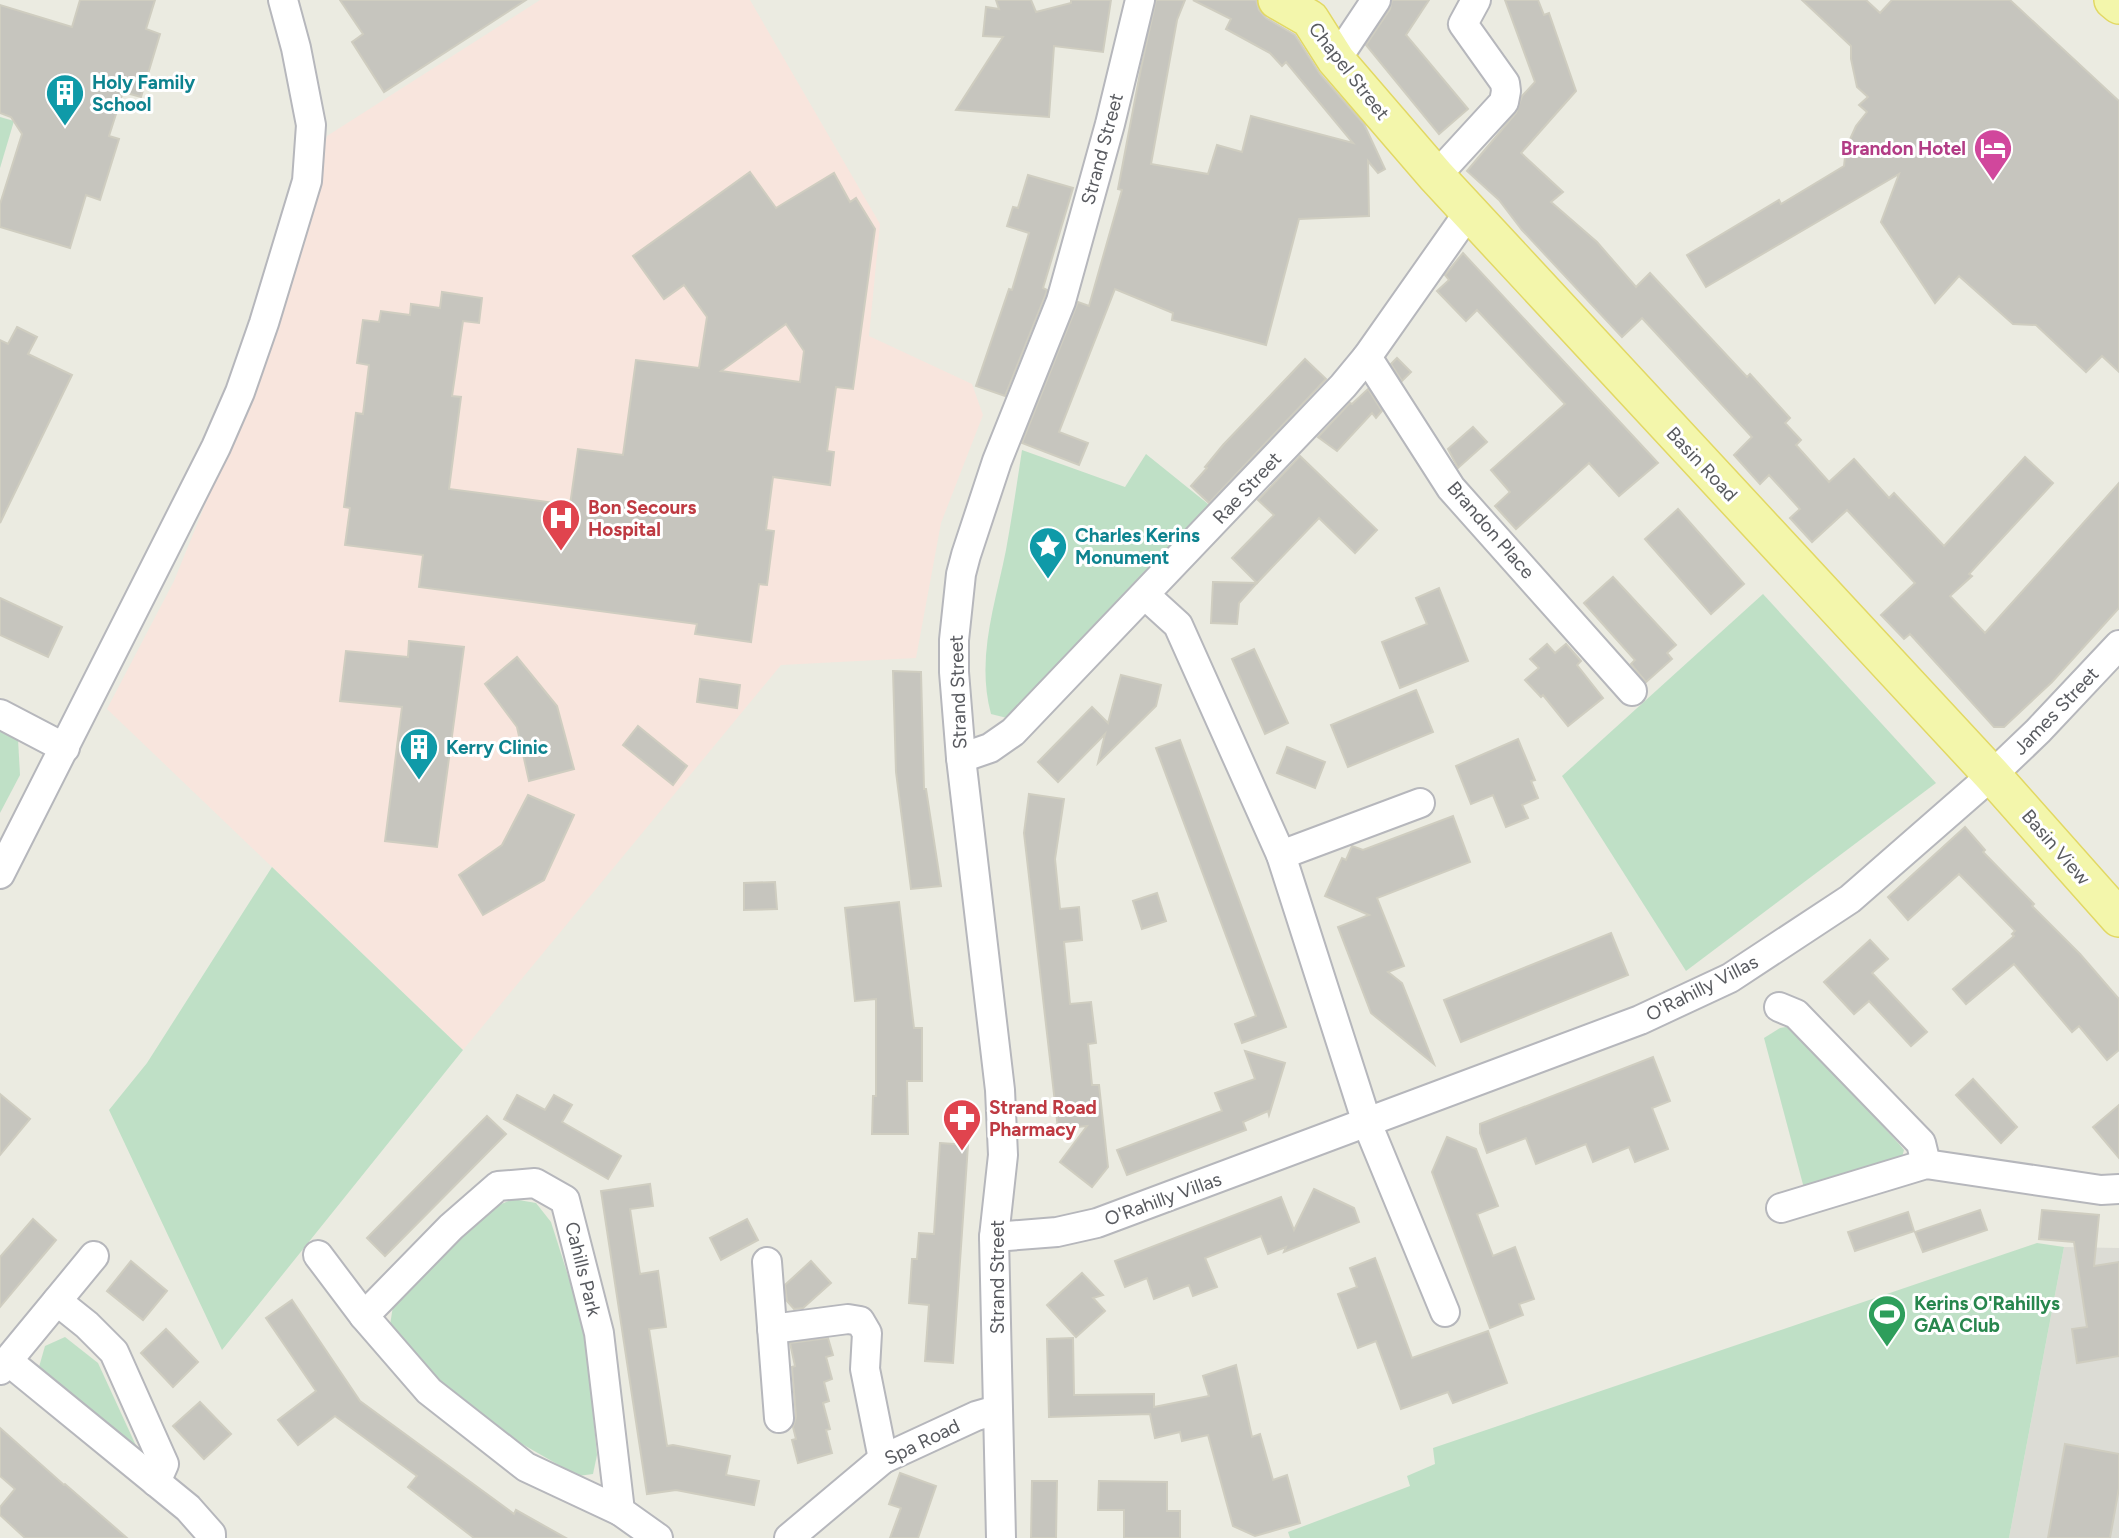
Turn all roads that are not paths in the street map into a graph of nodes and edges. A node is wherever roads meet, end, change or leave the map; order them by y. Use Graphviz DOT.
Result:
graph roads {
  1 [pos="283,0"];
  2 [pos="1140,0"];
  3 [pos="1277,0"];
  4 [pos="1376,0"];
  5 [pos="1476,0"];
  6 [pos="2113,0"];
  7 [pos="2119,5"];
  8 [pos="1336,60"];
  9 [pos="1425,163"];
  10 [pos="1469,212"];
  11 [pos="1367,357"];
  12 [pos="1145,595"];
  13 [pos="2119,645"];
  14 [pos="1632,691"];
  15 [pos="0,713"];
  16 [pos="65,748"];
  17 [pos="961,758"];
  18 [pos="1992,775"];
  19 [pos="1420,803"];
  20 [pos="1281,855"];
  21 [pos="0,874"];
  22 [pos="2119,918"];
  23 [pos="1779,1007"];
  24 [pos="1367,1123"];
  25 [pos="1926,1164"];
  26 [pos="2119,1189"];
  27 [pos="1781,1208"];
  28 [pos="994,1237"];
  29 [pos="318,1255"];
  30 [pos="94,1256"];
  31 [pos="767,1262"];
  32 [pos="57,1301"];
  33 [pos="1445,1312"];
  34 [pos="363,1316"];
  35 [pos="772,1329"];
  36 [pos="4,1366"];
  37 [pos="997,1410"];
  38 [pos="779,1418"];
  39 [pos="883,1459"];
  40 [pos="156,1482"];
  41 [pos="620,1511"];
  42 [pos="211,1538"];
  43 [pos="658,1538"];
  44 [pos="789,1538"];
  45 [pos="1001,1538"];
  1 -- 16 [label="street"];
  2 -- 17 [label="street, Strand Street"];
  3 -- 8 [label="main road, Chapel Street"];
  4 -- 8 [label="street"];
  5 -- 9 [label="street"];
  6 -- 7 [label="main road"];
  8 -- 9 [label="main road, Chapel Street"];
  9 -- 10 [label="main road, Basin Road"];
  10 -- 11 [label="street, Rae Street"];
  10 -- 18 [label="main road, Basin Road"];
  11 -- 12 [label="street, Rae Street"];
  11 -- 14 [label="street, Brandon Place"];
  12 -- 17 [label="street, Rae Street"];
  12 -- 20 [label="street"];
  13 -- 18 [label="street, James Street"];
  15 -- 16 [label="street"];
  16 -- 21 [label="street"];
  17 -- 28 [label="street, Strand Street"];
  18 -- 22 [label="main road, Basin View"];
  18 -- 24 [label="street, O'Rahilly Villas"];
  19 -- 20 [label="street"];
  20 -- 24 [label="street"];
  23 -- 25 [label="street"];
  24 -- 28 [label="street, O'Rahilly Villas"];
  24 -- 33 [label="street"];
  25 -- 26 [label="street"];
  25 -- 27 [label="street"];
  28 -- 37 [label="street, Strand Street"];
  29 -- 34 [label="street"];
  30 -- 32 [label="street"];
  31 -- 35 [label="street"];
  32 -- 36 [label="street"];
  32 -- 40 [label="street"];
  34 -- 41 [label="street"];
  34 -- 41 [label="street, Cahills Park"];
  35 -- 38 [label="street"];
  35 -- 39 [label="street"];
  36 -- 40 [label="street"];
  37 -- 39 [label="street, Spa Road"];
  37 -- 45 [label="street, Strand Street"];
  39 -- 44 [label="street, Spa Road"];
  40 -- 42 [label="street"];
  41 -- 43 [label="street"];
}
